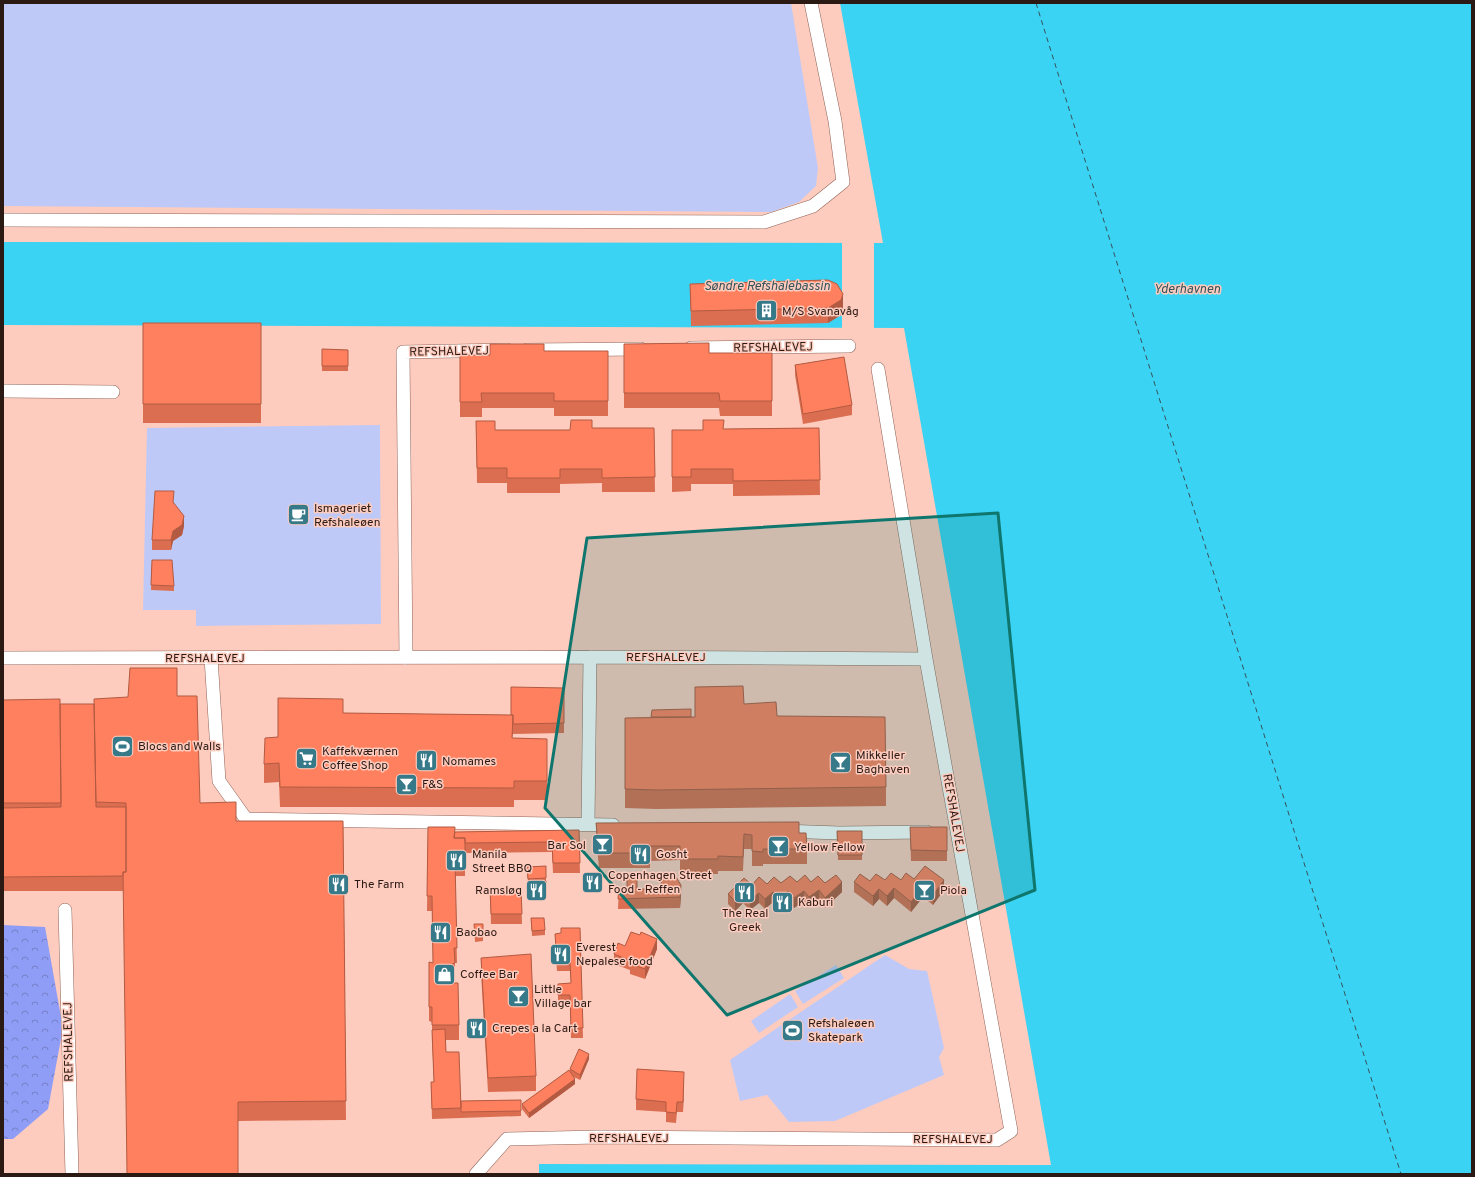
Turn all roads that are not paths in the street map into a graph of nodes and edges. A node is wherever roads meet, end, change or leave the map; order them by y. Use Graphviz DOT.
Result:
graph roads {
  1 [pos="811,3"];
  2 [pos="3,220"];
  3 [pos="849,346"];
  4 [pos="682,348"];
  5 [pos="650,349"];
  6 [pos="878,369"];
  7 [pos="3,391"];
  8 [pos="113,392"];
  9 [pos="590,657"];
  10 [pos="3,658"];
  11 [pos="211,658"];
  12 [pos="406,658"];
  13 [pos="926,659"];
  14 [pos="588,824"];
  15 [pos="627,825"];
  16 [pos="768,830"];
  17 [pos="957,831"];
  18 [pos="65,910"];
  19 [pos="72,1174"];
  20 [pos="476,1174"];
  1 -- 2 [label="lane"];
  3 -- 4 [label="lane, REFSHALEVEJ"];
  5 -- 12 [label="lane, REFSHALEVEJ"];
  6 -- 13 [label="lane, REFSHALEVEJ"];
  7 -- 8 [label="lane"];
  9 -- 12 [label="lane, REFSHALEVEJ"];
  9 -- 13 [label="lane, REFSHALEVEJ"];
  9 -- 14 [label="lane"];
  10 -- 11 [label="lane, REFSHALEVEJ"];
  11 -- 12 [label="lane, REFSHALEVEJ"];
  11 -- 14 [label="lane"];
  13 -- 17 [label="lane, REFSHALEVEJ"];
  14 -- 15 [label="lane"];
  16 -- 17 [label="lane"];
  17 -- 20 [label="lane, REFSHALEVEJ"];
  18 -- 19 [label="lane, REFSHALEVEJ"];
}
